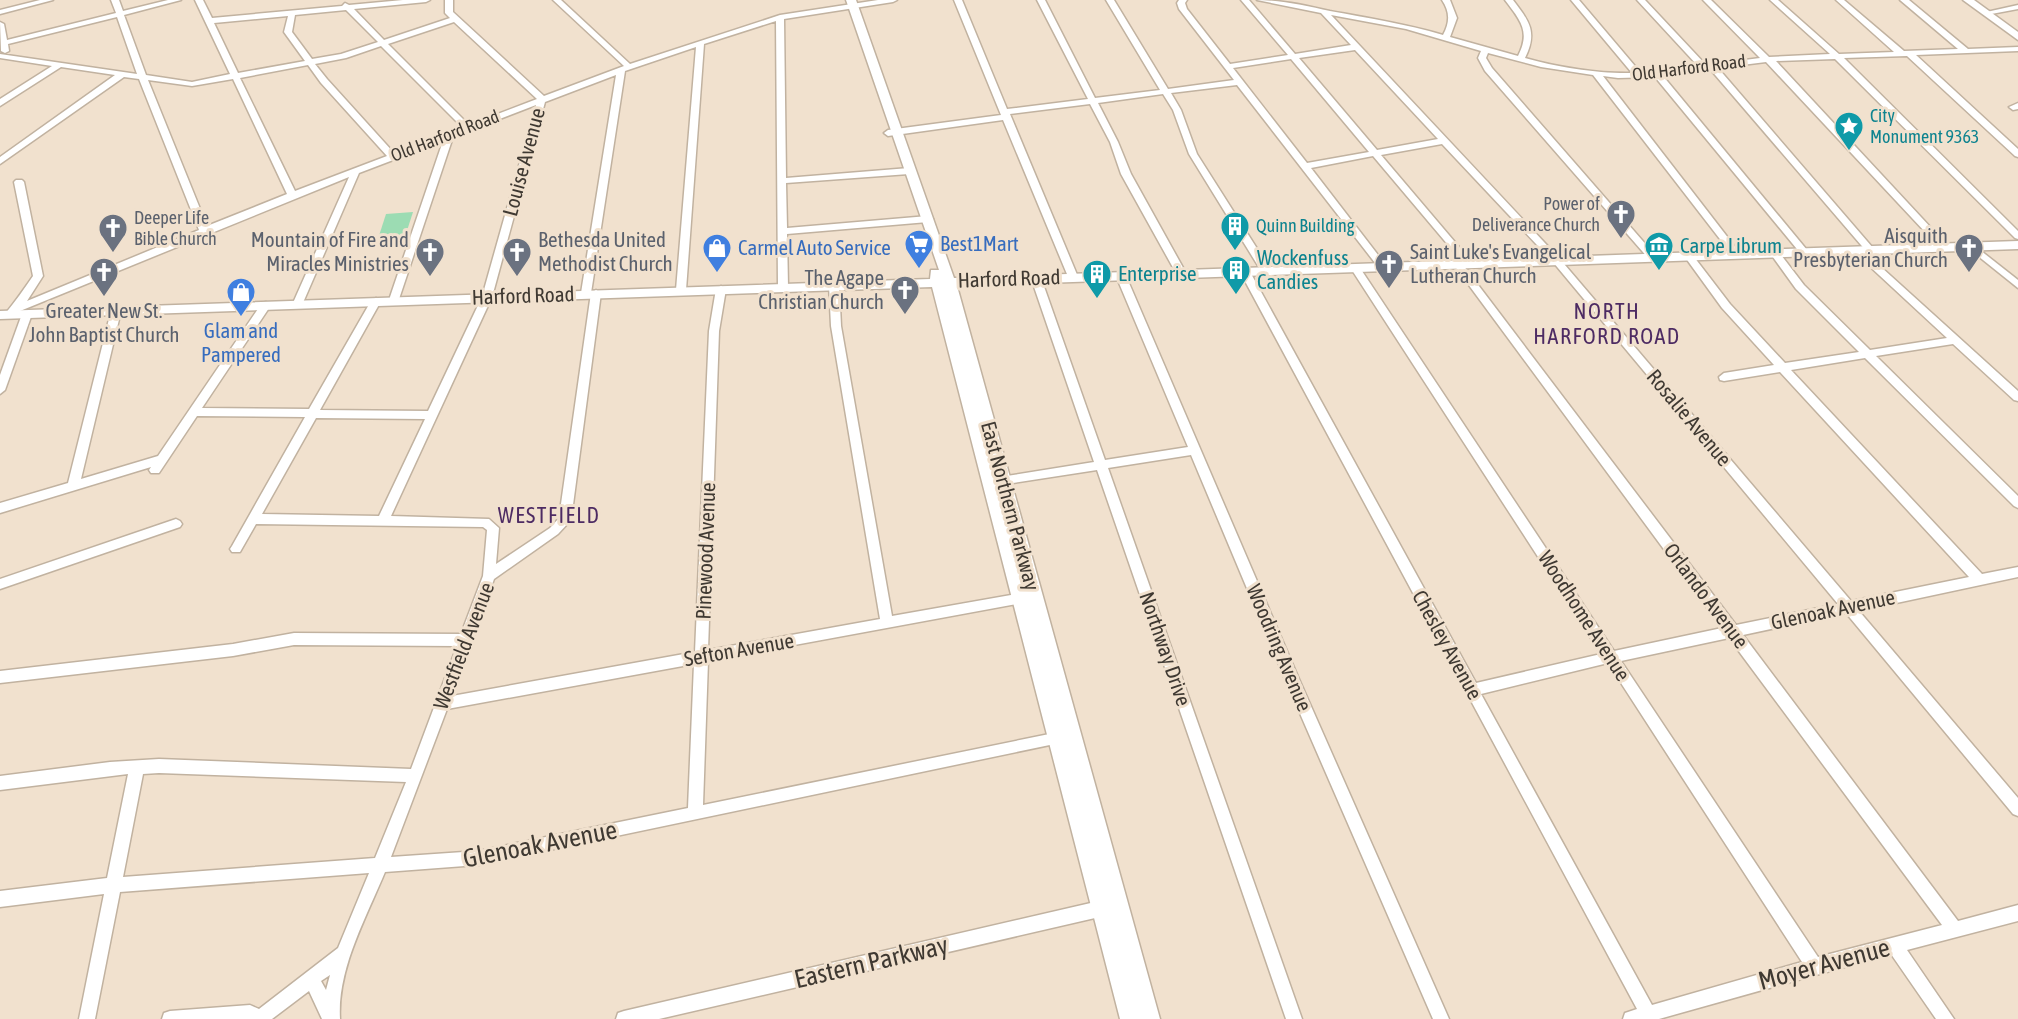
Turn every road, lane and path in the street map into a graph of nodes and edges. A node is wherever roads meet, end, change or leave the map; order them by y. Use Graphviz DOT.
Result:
graph roads {
  1 [pos="49,0"];
  2 [pos="115,0"];
  3 [pos="177,0"];
  4 [pos="198,0"];
  5 [pos="341,0"];
  6 [pos="426,0"];
  7 [pos="449,0"];
  8 [pos="557,0"];
  9 [pos="893,0"];
  10 [pos="958,0"];
  11 [pos="1041,0"];
  12 [pos="1110,0"];
  13 [pos="1183,0"];
  14 [pos="1245,0"];
  15 [pos="1261,0"];
  16 [pos="1446,0"];
  17 [pos="1509,0"];
  18 [pos="1575,0"];
  19 [pos="1641,0"];
  20 [pos="1707,0"];
  21 [pos="1774,0"];
  22 [pos="1840,0"];
  23 [pos="1904,0"];
  24 [pos="1968,0"];
  25 [pos="848,3"];
  26 [pos="2018,7"];
  27 [pos="348,8"];
  28 [pos="1323,11"];
  29 [pos="0,12"];
  30 [pos="292,13"];
  31 [pos="1986,13"];
  32 [pos="120,14"];
  33 [pos="780,17"];
  34 [pos="455,19"];
  35 [pos="208,21"];
  36 [pos="0,24"];
  37 [pos="1446,37"];
  38 [pos="2018,37"];
  39 [pos="700,42"];
  40 [pos="4,43"];
  41 [pos="384,44"];
  42 [pos="1356,47"];
  43 [pos="1486,49"];
  44 [pos="2018,49"];
  45 [pos="1967,52"];
  46 [pos="1906,54"];
  47 [pos="0,56"];
  48 [pos="1835,56"];
  49 [pos="1293,57"];
  50 [pos="1521,59"];
  51 [pos="1767,59"];
  52 [pos="137,63"];
  53 [pos="311,64"];
  54 [pos="59,65"];
  55 [pos="1707,66"];
  56 [pos="1227,67"];
  57 [pos="625,68"];
  58 [pos="1596,74"];
  59 [pos="1658,74"];
  60 [pos="121,75"];
  61 [pos="1639,76"];
  62 [pos="234,77"];
  63 [pos="144,78"];
  64 [pos="1239,82"];
  65 [pos="1165,91"];
  66 [pos="542,99"];
  67 [pos="1092,100"];
  68 [pos="0,104"];
  69 [pos="1005,114"];
  70 [pos="467,127"];
  71 [pos="892,133"];
  72 [pos="450,134"];
  73 [pos="1444,141"];
  74 [pos="1376,153"];
  75 [pos="2018,154"];
  76 [pos="392,156"];
  77 [pos="0,160"];
  78 [pos="1305,166"];
  79 [pos="356,170"];
  80 [pos="905,171"];
  81 [pos="781,180"];
  82 [pos="19,182"];
  83 [pos="292,195"];
  84 [pos="923,219"];
  85 [pos="204,230"];
  86 [pos="782,231"];
  87 [pos="2018,236"];
  88 [pos="2018,245"];
  89 [pos="1971,246"];
  90 [pos="1944,247"];
  91 [pos="1864,250"];
  92 [pos="1804,252"];
  93 [pos="1775,253"];
  94 [pos="1736,254"];
  95 [pos="1688,255"];
  96 [pos="1652,256"];
  97 [pos="1556,260"];
  98 [pos="1463,263"];
  99 [pos="1382,266"];
  100 [pos="1355,267"];
  101 [pos="1265,269"];
  102 [pos="1244,270"];
  103 [pos="1181,273"];
  104 [pos="1123,275"];
  105 [pos="1073,277"];
  106 [pos="1036,278"];
  107 [pos="943,281"];
  108 [pos="834,285"];
  109 [pos="2018,285"];
  110 [pos="783,286"];
  111 [pos="721,289"];
  112 [pos="681,290"];
  113 [pos="591,293"];
  114 [pos="487,297"];
  115 [pos="394,300"];
  116 [pos="376,301"];
  117 [pos="298,303"];
  118 [pos="266,305"];
  119 [pos="116,311"];
  120 [pos="13,313"];
  121 [pos="1956,340"];
  122 [pos="1869,355"];
  123 [pos="1783,368"];
  124 [pos="1724,376"];
  125 [pos="0,390"];
  126 [pos="2018,397"];
  127 [pos="195,412"];
  128 [pos="312,415"];
  129 [pos="432,415"];
  130 [pos="1195,450"];
  131 [pos="163,459"];
  132 [pos="1101,464"];
  133 [pos="155,471"];
  134 [pos="997,481"];
  135 [pos="73,486"];
  136 [pos="2018,503"];
  137 [pos="0,507"];
  138 [pos="254,519"];
  139 [pos="383,520"];
  140 [pos="176,524"];
  141 [pos="236,549"];
  142 [pos="2018,572"];
  143 [pos="489,576"];
  144 [pos="1980,581"];
  145 [pos="0,584"];
  146 [pos="1028,597"];
  147 [pos="1849,607"];
  148 [pos="886,623"];
  149 [pos="1732,631"];
  150 [pos="466,640"];
  151 [pos="702,656"];
  152 [pos="1611,657"];
  153 [pos="0,677"];
  154 [pos="1472,690"];
  155 [pos="443,704"];
  156 [pos="1065,737"];
  157 [pos="137,767"];
  158 [pos="416,776"];
  159 [pos="0,783"];
  160 [pos="2018,808"];
  161 [pos="695,813"];
  162 [pos="379,867"];
  163 [pos="113,885"];
  164 [pos="0,899"];
  165 [pos="1119,905"];
  166 [pos="1101,909"];
  167 [pos="2018,913"];
  168 [pos="1954,928"];
  169 [pos="1894,945"];
  170 [pos="344,954"];
  171 [pos="1814,966"];
  172 [pos="312,979"];
  173 [pos="656,1015"];
  174 [pos="1650,1016"];
  175 [pos="260,1018"];
  176 [pos="87,1019"];
  177 [pos="170,1019"];
  178 [pos="331,1019"];
  179 [pos="624,1019"];
  180 [pos="1130,1019"];
  181 [pos="1150,1019"];
  182 [pos="1294,1019"];
  183 [pos="1441,1019"];
  184 [pos="1631,1019"];
  185 [pos="1946,1019"];
  1 -- 29 [label="street"];
  2 -- 32 [label="street"];
  3 -- 32 [label="street"];
  4 -- 35 [label="street"];
  5 -- 27 [label="street"];
  6 -- 27 [label="street"];
  7 -- 34 [label="street, Louise Avenue"];
  8 -- 57 [label="street"];
  9 -- 25 [label="street, Old Harford Road"];
  10 -- 69 [label="street"];
  11 -- 67 [label="street"];
  12 -- 65 [label="street"];
  13 -- 56 [label="street"];
  14 -- 49 [label="street, Orlando Avenue"];
  15 -- 28 [label="street, Old Harford Road"];
  16 -- 37 [label="street"];
  17 -- 50 [label="street"];
  18 -- 61 [label="street"];
  19 -- 55 [label="street"];
  20 -- 51 [label="street"];
  21 -- 48 [label="street"];
  22 -- 46 [label="street"];
  23 -- 45 [label="street"];
  24 -- 31 [label="main road"];
  25 -- 33 [label="street, Old Harford Road"];
  25 -- 71 [label="main road, East Northern Parkway"];
  26 -- 31 [label="street"];
  27 -- 30 [label="street"];
  27 -- 41 [label="street"];
  28 -- 37 [label="street, Old Harford Road"];
  28 -- 42 [label="street, Rosalie Avenue"];
  30 -- 35 [label="street"];
  30 -- 53 [label="street"];
  31 -- 38 [label="main road"];
  32 -- 40 [label="street"];
  32 -- 52 [label="street"];
  33 -- 39 [label="street, Old Harford Road"];
  33 -- 81 [label="street"];
  34 -- 41 [label="street"];
  34 -- 66 [label="street, Louise Avenue"];
  35 -- 62 [label="street"];
  36 -- 40 [label="street"];
  37 -- 43 [label="street, Old Harford Road"];
  39 -- 57 [label="street, Old Harford Road"];
  39 -- 112 [label="street"];
  40 -- 47 [label="street"];
  41 -- 53 [label="street"];
  41 -- 70 [label="street"];
  42 -- 49 [label="street"];
  42 -- 73 [label="street, Rosalie Avenue"];
  43 -- 50 [label="street, Old Harford Road"];
  43 -- 96 [label="street"];
  44 -- 45 [label="street, Old Harford Road"];
  45 -- 46 [label="street, Old Harford Road"];
  46 -- 48 [label="street, Old Harford Road"];
  46 -- 75 [label="street"];
  47 -- 54 [label="street"];
  48 -- 51 [label="street, Old Harford Road"];
  48 -- 87 [label="street"];
  49 -- 56 [label="street"];
  49 -- 74 [label="street, Orlando Avenue"];
  50 -- 58 [label="street, Old Harford Road"];
  51 -- 55 [label="street, Old Harford Road"];
  51 -- 90 [label="street"];
  52 -- 60 [label="street"];
  52 -- 63 [label="street"];
  53 -- 62 [label="street"];
  53 -- 76 [label="street"];
  54 -- 60 [label="street"];
  54 -- 68 [label="street"];
  55 -- 59 [label="street, Old Harford Road"];
  55 -- 91 [label="street"];
  56 -- 64 [label="street"];
  57 -- 66 [label="street, Old Harford Road"];
  57 -- 113 [label="street, Westfield Avenue"];
  58 -- 61 [label="street, Old Harford Road"];
  58 -- 94 [label="street"];
  59 -- 61 [label="street, Old Harford Road"];
  59 -- 92 [label="street"];
  60 -- 63 [label="street"];
  60 -- 77 [label="street"];
  62 -- 63 [label="street"];
  62 -- 83 [label="street"];
  63 -- 85 [label="street"];
  64 -- 65 [label="street"];
  64 -- 78 [label="street"];
  65 -- 67 [label="street"];
  65 -- 101 [label="street"];
  66 -- 70 [label="street, Old Harford Road"];
  66 -- 114 [label="street, Louise Avenue"];
  67 -- 69 [label="street"];
  67 -- 103 [label="street"];
  69 -- 71 [label="street"];
  69 -- 105 [label="street"];
  70 -- 72 [label="street, Old Harford Road"];
  71 -- 80 [label="main road, East Northern Parkway"];
  72 -- 76 [label="street, Old Harford Road"];
  72 -- 115 [label="street"];
  73 -- 74 [label="street"];
  73 -- 97 [label="street, Rosalie Avenue"];
  74 -- 78 [label="street"];
  74 -- 98 [label="street, Orlando Avenue"];
  76 -- 79 [label="street, Old Harford Road"];
  78 -- 99 [label="street"];
  79 -- 83 [label="street, Old Harford Road"];
  79 -- 117 [label="street"];
  80 -- 81 [label="street"];
  80 -- 84 [label="main road, East Northern Parkway"];
  81 -- 86 [label="street"];
  82 -- 120 [label="street"];
  83 -- 85 [label="street, Old Harford Road"];
  84 -- 86 [label="street"];
  84 -- 107 [label="main road, East Northern Parkway"];
  85 -- 120 [label="street, Old Harford Road"];
  86 -- 110 [label="street"];
  88 -- 89 [label="main road, Harford Road"];
  89 -- 90 [label="main road, Harford Road"];
  89 -- 109 [label="street"];
  90 -- 91 [label="main road, Harford Road"];
  91 -- 92 [label="main road, Harford Road"];
  91 -- 121 [label="street"];
  92 -- 93 [label="main road, Harford Road"];
  93 -- 94 [label="main road, Harford Road"];
  93 -- 122 [label="street"];
  94 -- 95 [label="main road, Harford Road"];
  95 -- 96 [label="main road, Harford Road"];
  95 -- 123 [label="street"];
  96 -- 97 [label="main road, Harford Road"];
  97 -- 98 [label="main road, Harford Road"];
  97 -- 147 [label="street, Rosalie Avenue"];
  98 -- 99 [label="main road, Harford Road"];
  98 -- 149 [label="street, Orlando Avenue"];
  99 -- 100 [label="main road, Harford Road"];
  100 -- 101 [label="main road, Harford Road"];
  100 -- 152 [label="street, Woodhome Avenue"];
  101 -- 102 [label="main road, Harford Road"];
  102 -- 103 [label="main road, Harford Road"];
  102 -- 154 [label="street, Chesley Avenue"];
  103 -- 104 [label="main road, Harford Road"];
  104 -- 105 [label="main road, Harford Road"];
  104 -- 130 [label="street, Woodring Avenue"];
  105 -- 106 [label="main road, Harford Road"];
  106 -- 107 [label="main road, Harford Road"];
  106 -- 132 [label="street, Northway Drive"];
  107 -- 108 [label="main road, Harford Road"];
  107 -- 134 [label="main road, East Northern Parkway"];
  108 -- 110 [label="main road, Harford Road"];
  108 -- 148 [label="street"];
  110 -- 111 [label="main road, Harford Road"];
  111 -- 112 [label="main road, Harford Road"];
  111 -- 151 [label="street, Pinewood Avenue"];
  112 -- 113 [label="main road, Harford Road"];
  113 -- 114 [label="main road, Harford Road"];
  113 -- 143 [label="street, Westfield Avenue"];
  114 -- 115 [label="main road, Harford Road"];
  114 -- 129 [label="street, Louise Avenue"];
  115 -- 116 [label="main road, Harford Road"];
  116 -- 117 [label="main road, Harford Road"];
  116 -- 128 [label="street"];
  117 -- 118 [label="main road, Harford Road"];
  118 -- 119 [label="main road, Harford Road"];
  118 -- 127 [label="street"];
  119 -- 120 [label="main road, Harford Road"];
  119 -- 135 [label="street"];
  120 -- 125 [label="street"];
  121 -- 122 [label="street"];
  121 -- 126 [label="street"];
  122 -- 123 [label="street"];
  122 -- 136 [label="street"];
  123 -- 124 [label="street"];
  123 -- 144 [label="street"];
  127 -- 128 [label="street"];
  127 -- 131 [label="street"];
  128 -- 129 [label="street"];
  128 -- 138 [label="street"];
  129 -- 139 [label="street, Louise Avenue"];
  130 -- 132 [label="street"];
  130 -- 183 [label="street, Woodring Avenue"];
  131 -- 133 [label="street"];
  131 -- 135 [label="street"];
  132 -- 134 [label="street"];
  132 -- 182 [label="street, Northway Drive"];
  134 -- 146 [label="main road, East Northern Parkway"];
  135 -- 137 [label="street"];
  138 -- 139 [label="street"];
  138 -- 141 [label="street"];
  139 -- 143 [label="street"];
  140 -- 145 [label="street"];
  142 -- 144 [label="street, Glenoak Avenue"];
  143 -- 150 [label="street, Westfield Avenue"];
  144 -- 147 [label="street, Glenoak Avenue"];
  146 -- 148 [label="street, Sefton Avenue"];
  146 -- 156 [label="main road, East Northern Parkway"];
  147 -- 149 [label="street, Glenoak Avenue"];
  147 -- 160 [label="street, Rosalie Avenue"];
  148 -- 151 [label="street, Sefton Avenue"];
  149 -- 152 [label="street, Glenoak Avenue"];
  149 -- 168 [label="street, Orlando Avenue"];
  150 -- 153 [label="street"];
  150 -- 155 [label="street, Westfield Avenue"];
  151 -- 155 [label="street, Sefton Avenue"];
  151 -- 161 [label="street, Pinewood Avenue"];
  152 -- 154 [label="street, Glenoak Avenue"];
  152 -- 171 [label="street, Woodhome Avenue"];
  154 -- 174 [label="street, Chesley Avenue"];
  155 -- 158 [label="street, Westfield Avenue"];
  156 -- 161 [label="street, Glenoak Avenue"];
  156 -- 165 [label="main road, East Northern Parkway"];
  156 -- 166 [label="main road, East Northern Parkway"];
  157 -- 158 [label="street"];
  157 -- 159 [label="street"];
  157 -- 163 [label="street"];
  158 -- 162 [label="street, Westfield Avenue"];
  161 -- 162 [label="street, Glenoak Avenue"];
  162 -- 163 [label="street, Glenoak Avenue"];
  162 -- 170 [label="street, Westfield Avenue"];
  163 -- 164 [label="street, Glenoak Avenue"];
  163 -- 176 [label="street"];
  165 -- 166 [label="street, Eastern Parkway"];
  165 -- 181 [label="main road, East Northern Parkway"];
  166 -- 173 [label="street, Eastern Parkway"];
  166 -- 180 [label="main road, East Northern Parkway"];
  167 -- 168 [label="street, Moyer Avenue"];
  168 -- 169 [label="street, Moyer Avenue"];
  169 -- 171 [label="street, Moyer Avenue"];
  169 -- 185 [label="street"];
  170 -- 172 [label="street"];
  170 -- 178 [label="street, Westfield Avenue"];
  171 -- 174 [label="street, Moyer Avenue"];
  172 -- 175 [label="street"];
  172 -- 178 [label="street, Westfield Avenue"];
  173 -- 179 [label="street, Eastern Parkway"];
  174 -- 184 [label="street, Moyer Avenue"];
  175 -- 177 [label="street"];
}
